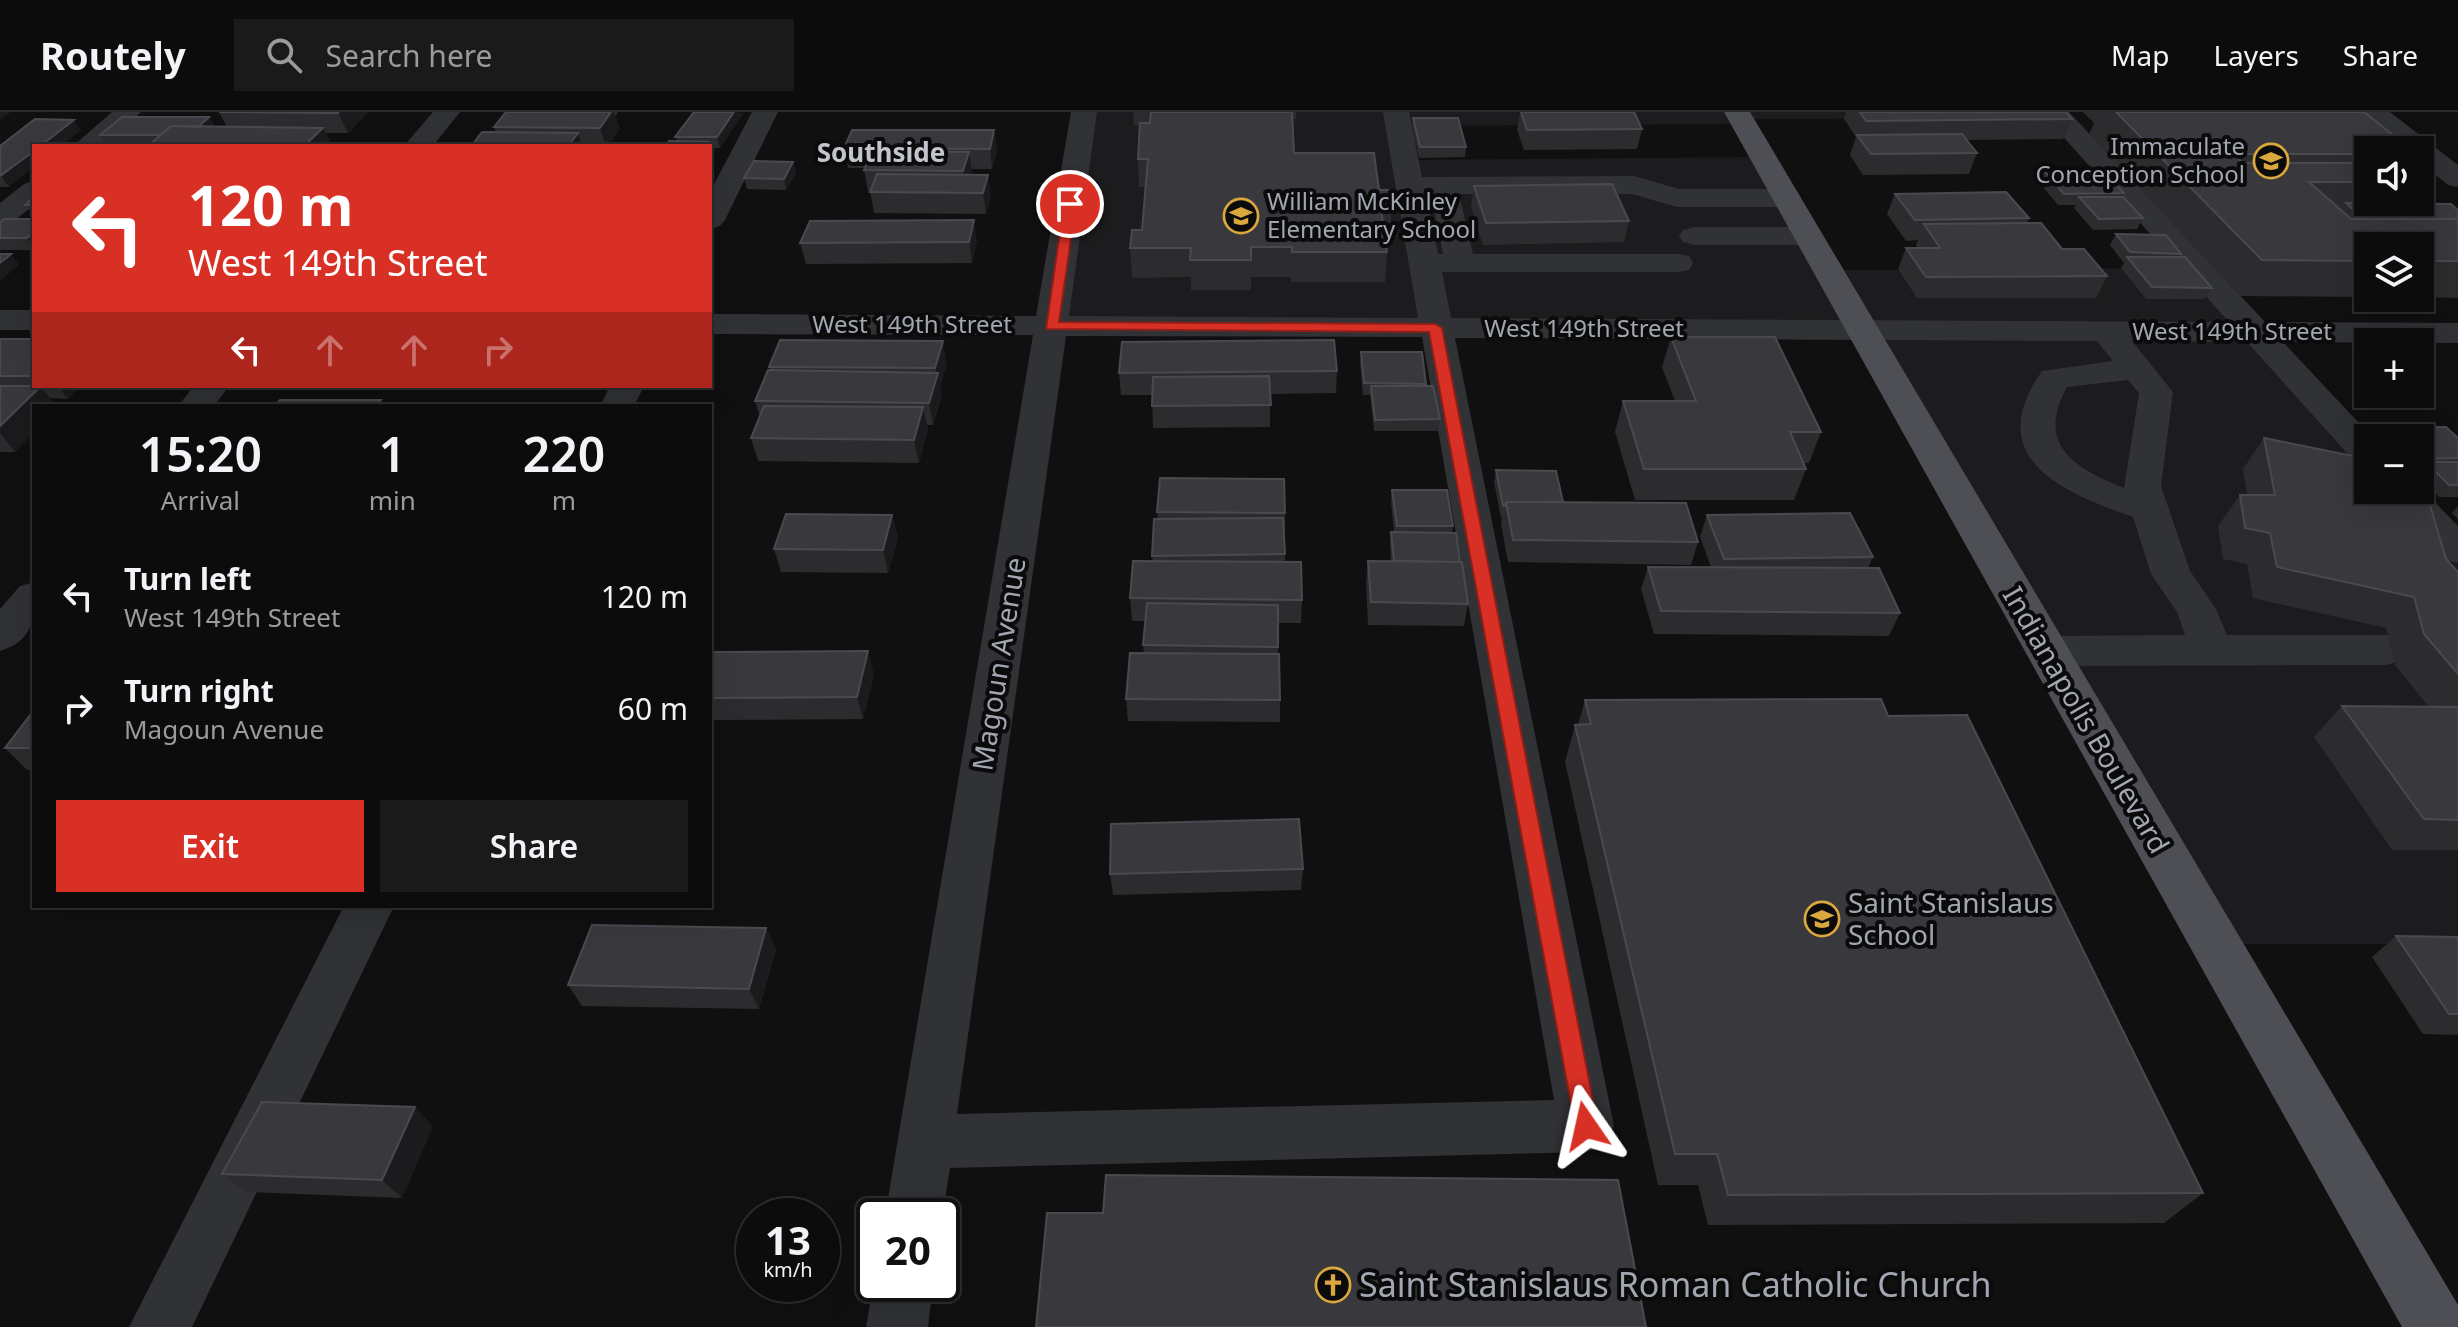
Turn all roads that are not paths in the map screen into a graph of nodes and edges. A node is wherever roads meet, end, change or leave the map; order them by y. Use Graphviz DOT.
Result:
graph roads {
  1 [pos="128,112"];
  2 [pos="447,112"];
  3 [pos="765,112"];
  4 [pos="1084,112"];
  5 [pos="1396,112"];
  6 [pos="1737,112"];
  7 [pos="2054,112"];
  8 [pos="2374,112"];
  9 [pos="89,144"];
  10 [pos="420,144"];
  11 [pos="2458,179"];
  12 [pos="1426,186"];
  13 [pos="32,192"];
  14 [pos="1677,198"];
  15 [pos="1787,198"];
  16 [pos="712,216"];
  17 [pos="0,218"];
  18 [pos="1694,236"];
  19 [pos="1808,236"];
  20 [pos="1442,263"];
  21 [pos="1694,296"];
  22 [pos="0,320"];
  23 [pos="32,320"];
  24 [pos="712,324"];
  25 [pos="1051,326"];
  26 [pos="1435,328"];
  27 [pos="1862,330"];
  28 [pos="2106,331"];
  29 [pos="2254,332"];
  30 [pos="2458,333"];
  31 [pos="2136,369"];
  32 [pos="210,388"];
  33 [pos="197,404"];
  34 [pos="2354,439"];
  35 [pos="2415,504"];
  36 [pos="2150,510"];
  37 [pos="2458,550"];
  38 [pos="32,598"];
  39 [pos="0,636"];
  40 [pos="2212,650"];
  41 [pos="2386,650"];
  42 [pos="2047,651"];
  43 [pos="368,908"];
  44 [pos="925,1142"];
  45 [pos="917,1198"];
  46 [pos="900,1302"];
  47 [pos="160,1327"];
  48 [pos="897,1327"];
  49 [pos="2436,1327"];
  1 -- 9 [label="street"];
  2 -- 10 [label="street"];
  3 -- 16 [label="street"];
  4 -- 25 [label="street, Magoun Avenue"];
  5 -- 12 [label="street"];
  6 -- 15 [label="main road, Indianapolis Boulevard"];
  7 -- 29 [label="street"];
  8 -- 11 [label="street"];
  12 -- 14 [label="street"];
  12 -- 20 [label="street"];
  13 -- 17 [label="street"];
  14 -- 15 [label="street"];
  14 -- 18 [label="street"];
  15 -- 19 [label="main road, Indianapolis Boulevard"];
  18 -- 19 [label="street"];
  18 -- 21 [label="street"];
  19 -- 27 [label="main road, Indianapolis Boulevard"];
  20 -- 21 [label="street"];
  20 -- 26 [label="street"];
  21 -- 26 [label="street, West 149th Street"];
  21 -- 27 [label="street, West 149th Street"];
  22 -- 23 [label="street"];
  24 -- 25 [label="street, West 149th Street"];
  25 -- 26 [label="street, West 149th Street"];
  25 -- 44 [label="street, Magoun Avenue"];
  26 -- 44 [label="street"];
  27 -- 28 [label="street, West 149th Street"];
  27 -- 42 [label="main road, Indianapolis Boulevard"];
  28 -- 29 [label="street, West 149th Street"];
  28 -- 31 [label="street"];
  29 -- 30 [label="street, West 149th Street"];
  29 -- 34 [label="street"];
  31 -- 36 [label="street"];
  31 -- 36 [label="street"];
  32 -- 33 [label="street"];
  35 -- 37 [label="street"];
  36 -- 40 [label="street"];
  38 -- 39 [label="street"];
  40 -- 41 [label="street"];
  40 -- 42 [label="street"];
  42 -- 49 [label="main road, Indianapolis Boulevard"];
  43 -- 47 [label="street"];
  44 -- 45 [label="street, Magoun Avenue"];
  46 -- 48 [label="street"];
}
